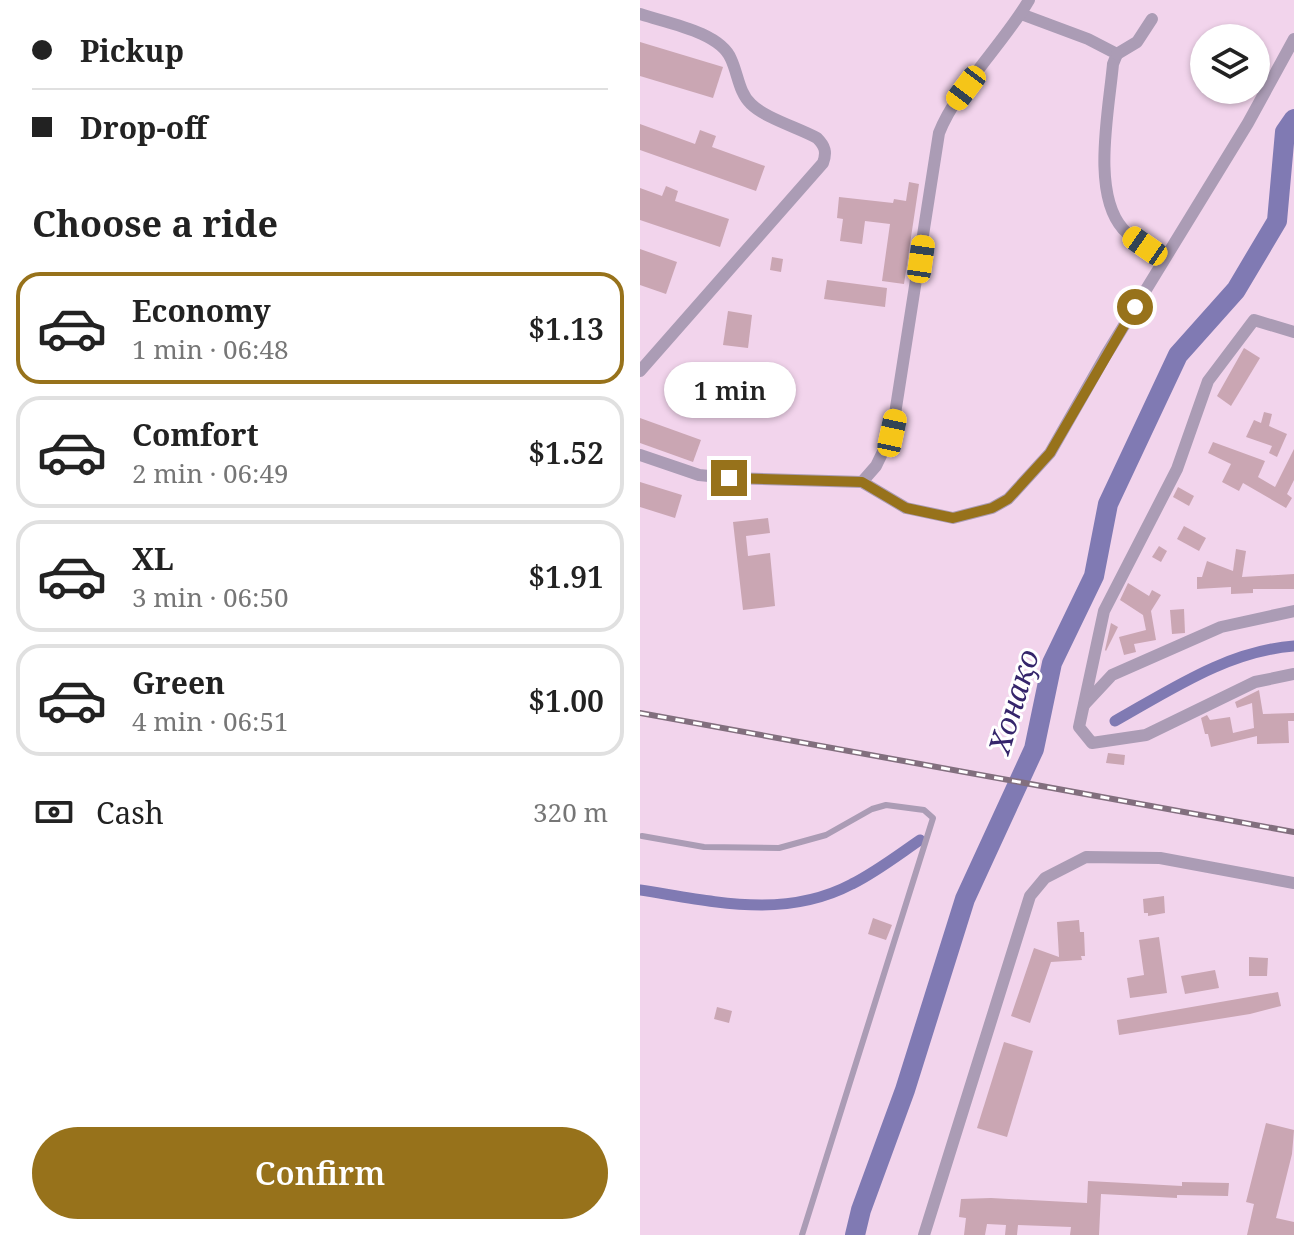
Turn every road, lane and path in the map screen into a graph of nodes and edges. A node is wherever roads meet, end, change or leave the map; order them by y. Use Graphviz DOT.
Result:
graph roads {
  1 [pos="1029,0"];
  2 [pos="640,14"];
  3 [pos="1021,14"];
  4 [pos="1152,19"];
  5 [pos="1294,39"];
  6 [pos="1117,54"];
  7 [pos="1164,259"];
  8 [pos="1294,332"];
  9 [pos="640,371"];
  10 [pos="640,455"];
  11 [pos="862,482"];
  12 [pos="1294,611"];
  13 [pos="1294,674"];
  14 [pos="1081,707"];
  15 [pos="642,836"];
  16 [pos="1294,883"];
  17 [pos="802,1235"];
  18 [pos="924,1235"];
  1 -- 3 [label="street"];
  2 -- 9 [label="street"];
  3 -- 6 [label="street"];
  3 -- 11 [label="street"];
  4 -- 6 [label="street"];
  5 -- 7 [label="street"];
  6 -- 7 [label="street"];
  7 -- 11 [label="street"];
  8 -- 14 [label="street"];
  10 -- 11 [label="street"];
  12 -- 14 [label="street"];
  13 -- 14 [label="street"];
  15 -- 17 [label="lane"];
  16 -- 18 [label="street"];
}
